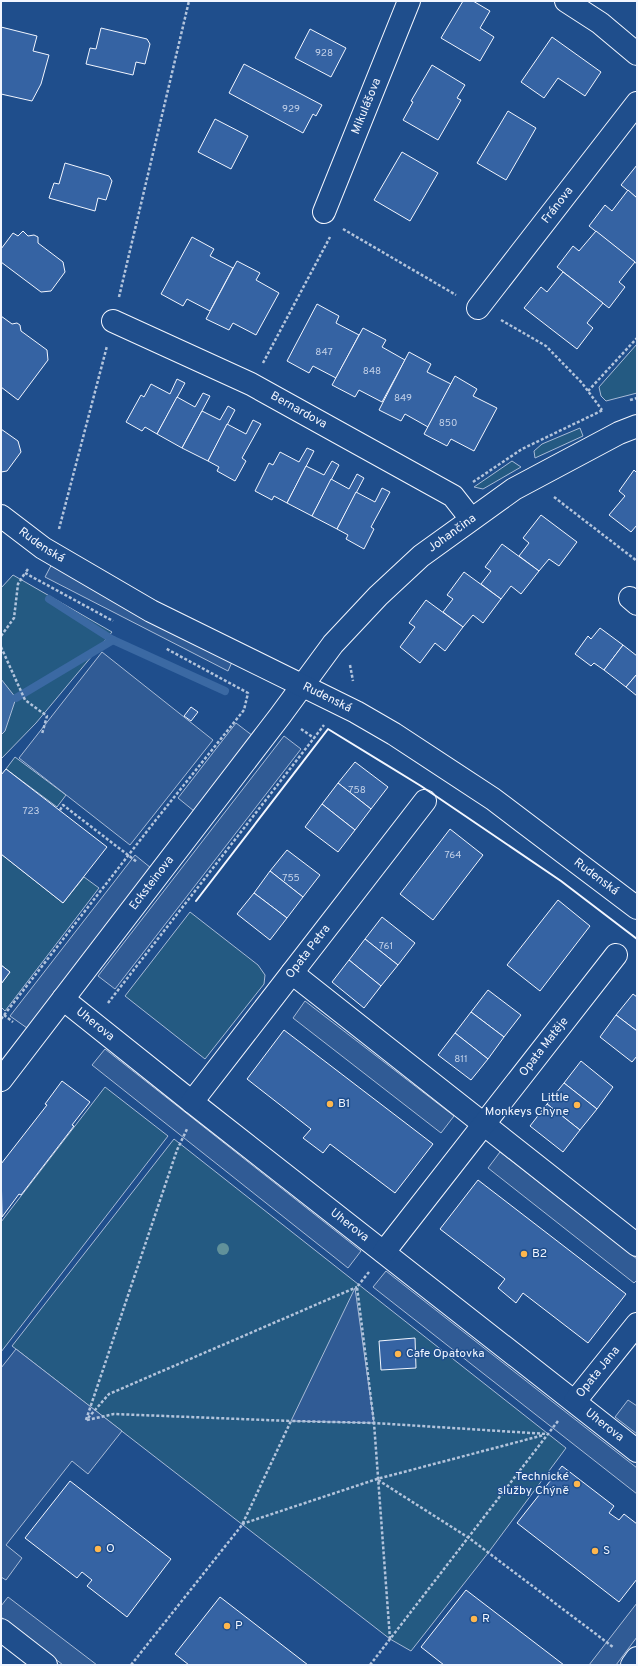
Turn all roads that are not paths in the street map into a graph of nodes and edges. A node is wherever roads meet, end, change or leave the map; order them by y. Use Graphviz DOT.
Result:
graph roads {
  1 [pos="409,1"];
  2 [pos="566,1"];
  3 [pos="637,54"];
  4 [pos="637,103"];
  5 [pos="330,219"];
  6 [pos="478,308"];
  7 [pos="113,321"];
  8 [pos="637,426"];
  9 [pos="1,516"];
  10 [pos="471,519"];
  11 [pos="302,686"];
  12 [pos="425,800"];
  13 [pos="637,908"];
  14 [pos="616,955"];
  15 [pos="292,973"];
  16 [pos="63,999"];
  17 [pos="1,1080"];
  18 [pos="195,1104"];
  19 [pos="484,1123"];
  20 [pos="637,1244"];
  21 [pos="384,1252"];
  22 [pos="637,1324"];
  23 [pos="575,1401"];
  24 [pos="637,1451"];
  25 [pos="1,1630"];
  26 [pos="46,1665"];
  1 -- 5 [label="street, Mikulášova"];
  2 -- 3 [label="street"];
  4 -- 6 [label="street, Fránova"];
  7 -- 10 [label="street, Bernardova"];
  8 -- 10 [label="street, Johančina"];
  9 -- 11 [label="street, Rudenská"];
  10 -- 11 [label="street, Johančina"];
  11 -- 13 [label="street, Rudenská"];
  11 -- 16 [label="street, Ecksteinova"];
  12 -- 15 [label="street, Opata Petra"];
  14 -- 19 [label="street, Opata Matěje"];
  15 -- 18 [label="street, Opata Petra"];
  15 -- 19 [label="street"];
  16 -- 17 [label="street, Ecksteinova"];
  16 -- 18 [label="street, Uherova"];
  18 -- 21 [label="street, Uherova"];
  19 -- 20 [label="street"];
  19 -- 21 [label="street, Opata Matěje"];
  21 -- 23 [label="street, Uherova"];
  22 -- 23 [label="street, Opata Jana"];
  23 -- 24 [label="street, Uherova"];
  25 -- 26 [label="street"];
}
